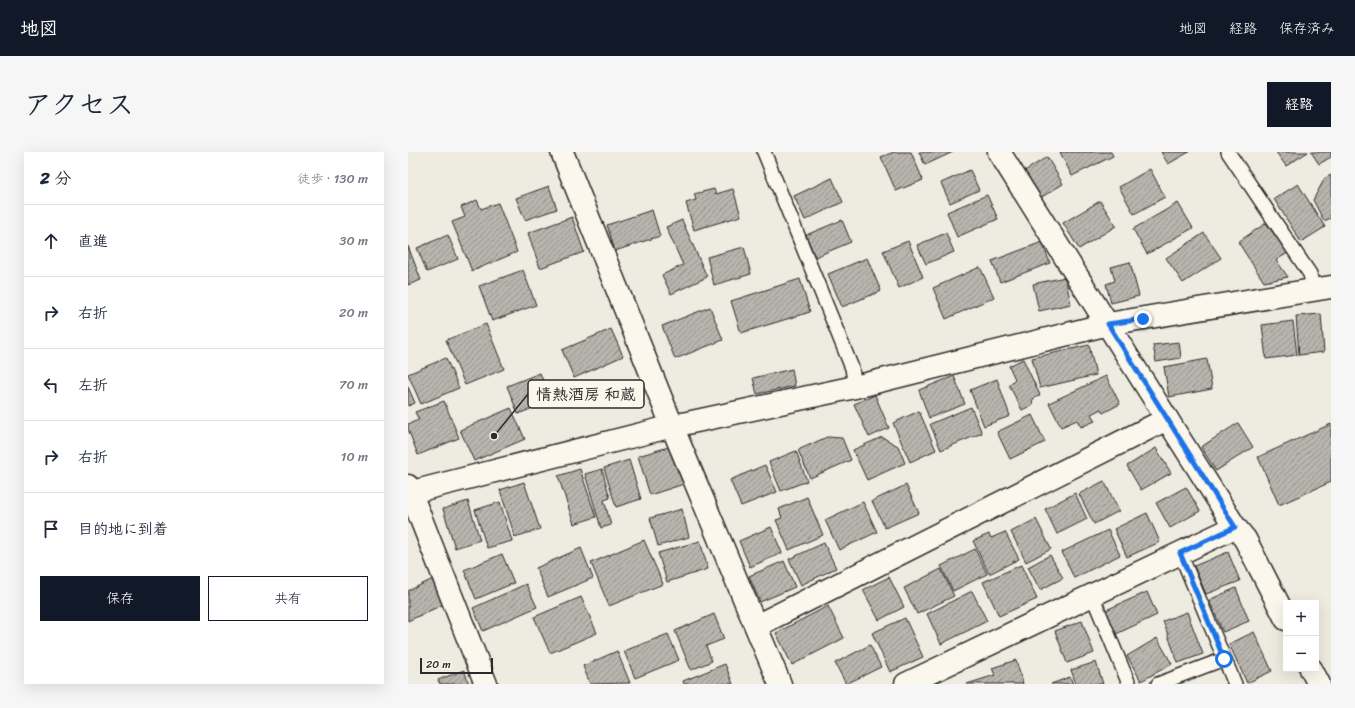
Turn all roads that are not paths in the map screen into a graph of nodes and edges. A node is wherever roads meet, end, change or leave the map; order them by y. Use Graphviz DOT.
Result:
graph roads {
  1 [pos="562,152"];
  2 [pos="764,152"];
  3 [pos="999,152"];
  4 [pos="1228,152"];
  5 [pos="1322,288"];
  6 [pos="1108,324"];
  7 [pos="855,387"];
  8 [pos="1167,419"];
  9 [pos="673,426"];
  10 [pos="409,490"];
  11 [pos="1235,527"];
  12 [pos="1180,553"];
  13 [pos="1092,595"];
  14 [pos="1283,613"];
  15 [pos="756,626"];
  16 [pos="1224,659"];
  17 [pos="1313,672"];
  18 [pos="486,684"];
  19 [pos="780,684"];
  20 [pos="906,684"];
  21 [pos="1129,684"];
  22 [pos="1158,684"];
  23 [pos="1235,684"];
  24 [pos="1319,684"];
  1 -- 9 [label="street"];
  2 -- 7 [label="lane"];
  3 -- 6 [label="street"];
  4 -- 5 [label="lane"];
  5 -- 6 [label="street"];
  6 -- 7 [label="street"];
  6 -- 8 [label="street"];
  7 -- 9 [label="street"];
  8 -- 11 [label="street"];
  8 -- 15 [label="street"];
  9 -- 10 [label="street"];
  9 -- 15 [label="street"];
  10 -- 18 [label="street"];
  11 -- 12 [label="street"];
  11 -- 14 [label="street"];
  12 -- 13 [label="street"];
  12 -- 16 [label="lane"];
  13 -- 20 [label="street"];
  13 -- 21 [label="lane"];
  15 -- 19 [label="street"];
  16 -- 22 [label="lane"];
  16 -- 23 [label="lane"];
  17 -- 24 [label="street"];
}
